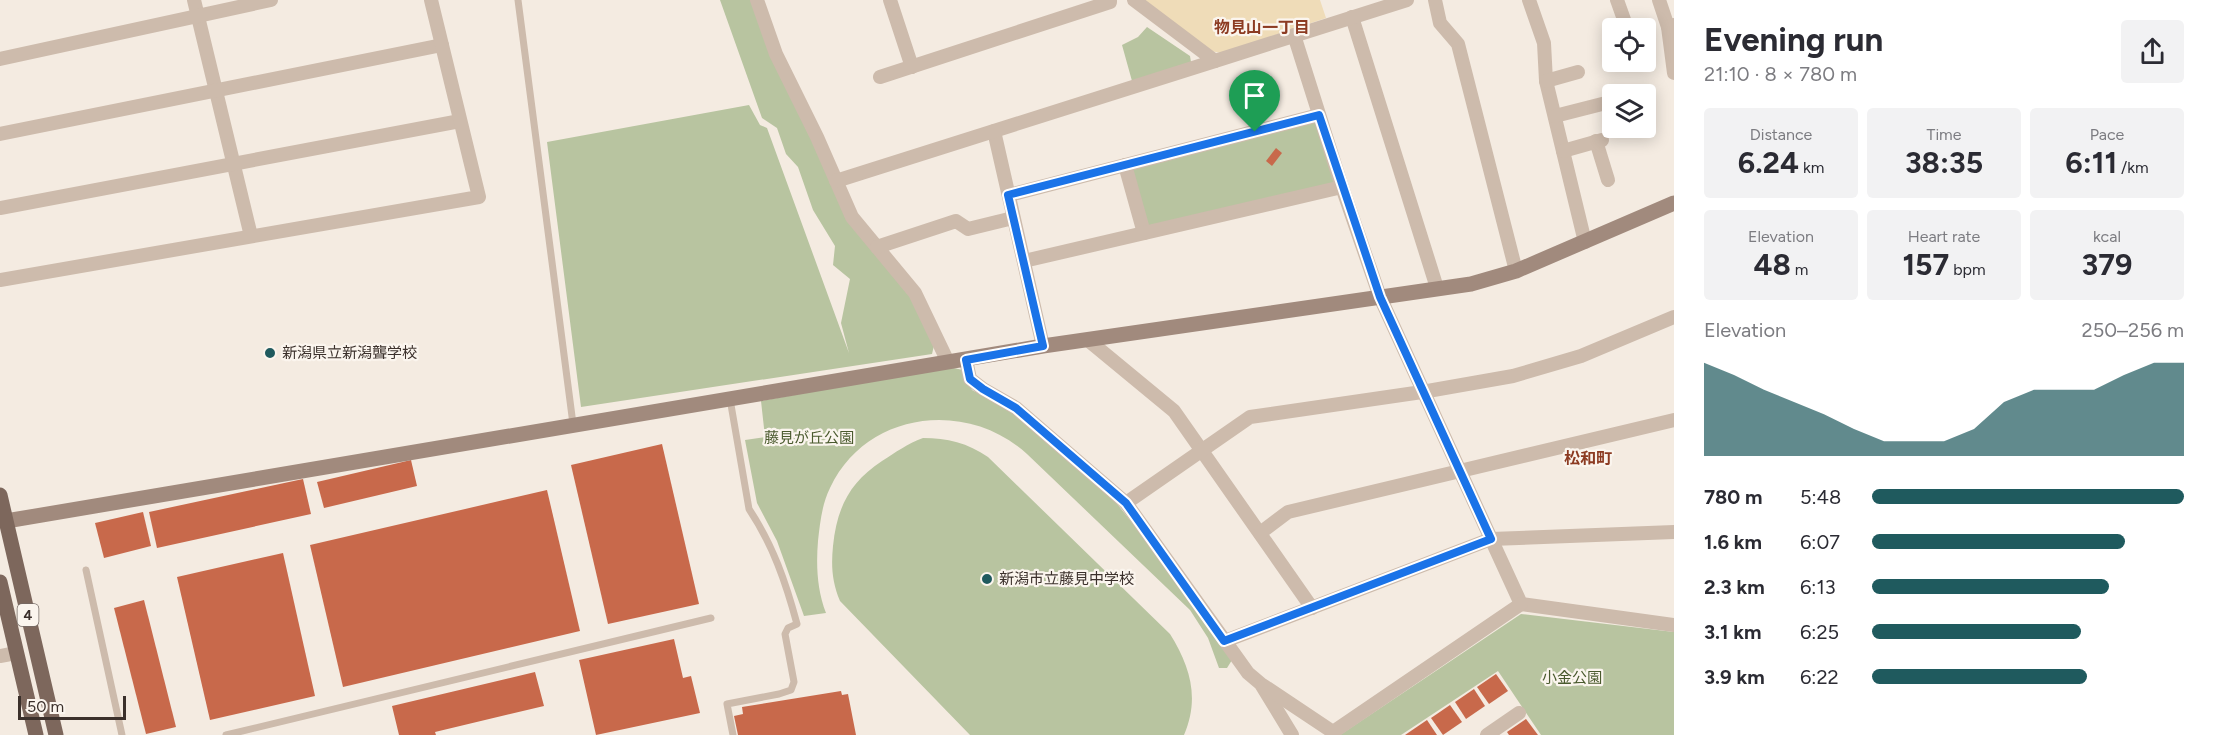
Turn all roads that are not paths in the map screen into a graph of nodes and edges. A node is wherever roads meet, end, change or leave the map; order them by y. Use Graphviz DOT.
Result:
graph roads {
  1 [pos="194,0"];
  2 [pos="270,0"];
  3 [pos="431,0"];
  4 [pos="518,0"];
  5 [pos="757,0"];
  6 [pos="890,0"];
  7 [pos="1110,0"];
  8 [pos="1134,0"];
  9 [pos="1407,0"];
  10 [pos="1435,0"];
  11 [pos="1529,0"];
  12 [pos="1617,0"];
  13 [pos="1659,0"];
  14 [pos="199,16"];
  15 [pos="1352,17"];
  16 [pos="1624,18"];
  17 [pos="1671,26"];
  18 [pos="1294,35"];
  19 [pos="442,45"];
  20 [pos="0,59"];
  21 [pos="1215,61"];
  22 [pos="912,67"];
  23 [pos="1578,72"];
  24 [pos="1674,74"];
  25 [pos="880,77"];
  26 [pos="1546,81"];
  27 [pos="215,92"];
  28 [pos="1602,105"];
  29 [pos="1319,115"];
  30 [pos="1555,116"];
  31 [pos="460,121"];
  32 [pos="994,131"];
  33 [pos="0,134"];
  34 [pos="1563,151"];
  35 [pos="233,164"];
  36 [pos="1125,165"];
  37 [pos="1608,180"];
  38 [pos="836,181"];
  39 [pos="1342,188"];
  40 [pos="1008,195"];
  41 [pos="1674,203"];
  42 [pos="0,208"];
  43 [pos="1013,218"];
  44 [pos="1144,233"];
  45 [pos="251,236"];
  46 [pos="1585,242"];
  47 [pos="877,247"];
  48 [pos="1024,261"];
  49 [pos="1516,271"];
  50 [pos="0,280"];
  51 [pos="1437,288"];
  52 [pos="1380,297"];
  53 [pos="1674,317"];
  54 [pos="1088,340"];
  55 [pos="1043,346"];
  56 [pos="966,360"];
  57 [pos="948,362"];
  58 [pos="1422,392"];
  59 [pos="730,399"];
  60 [pos="1674,420"];
  61 [pos="573,424"];
  62 [pos="1200,450"];
  63 [pos="1459,473"];
  64 [pos="0,495"];
  65 [pos="1126,503"];
  66 [pos="6,520"];
  67 [pos="1674,532"];
  68 [pos="1260,534"];
  69 [pos="1491,539"];
  70 [pos="86,570"];
  71 [pos="0,582"];
  72 [pos="1521,604"];
  73 [pos="1312,608"];
  74 [pos="711,618"];
  75 [pos="1674,624"];
  76 [pos="1224,641"];
  77 [pos="16,652"];
  78 [pos="0,656"];
  79 [pos="1261,684"];
  80 [pos="1519,713"];
  81 [pos="1288,734"];
  82 [pos="1493,734"];
  83 [pos="36,735"];
  84 [pos="56,735"];
  85 [pos="122,735"];
  86 [pos="226,735"];
  87 [pos="733,735"];
  1 -- 14 [label="street"];
  2 -- 14 [label="street"];
  3 -- 19 [label="street"];
  4 -- 61 [label="lane"];
  5 -- 38 [label="street"];
  6 -- 22 [label="street"];
  7 -- 22 [label="street"];
  8 -- 21 [label="street"];
  9 -- 15 [label="street"];
  10 -- 49 [label="street"];
  11 -- 26 [label="street"];
  12 -- 16 [label="street"];
  13 -- 17 [label="street"];
  14 -- 20 [label="street"];
  14 -- 27 [label="street"];
  15 -- 18 [label="street"];
  15 -- 51 [label="street"];
  17 -- 24 [label="street"];
  18 -- 21 [label="street"];
  18 -- 29 [label="street"];
  19 -- 27 [label="street"];
  19 -- 31 [label="street"];
  21 -- 32 [label="street"];
  22 -- 25 [label="street"];
  23 -- 26 [label="street"];
  26 -- 30 [label="street"];
  27 -- 33 [label="street"];
  27 -- 35 [label="street"];
  28 -- 30 [label="street"];
  29 -- 36 [label="street"];
  29 -- 39 [label="street"];
  30 -- 34 [label="street"];
  31 -- 35 [label="street"];
  31 -- 45 [label="street"];
  32 -- 38 [label="street"];
  32 -- 40 [label="street"];
  34 -- 37 [label="street"];
  34 -- 46 [label="street"];
  35 -- 42 [label="street"];
  35 -- 45 [label="street"];
  36 -- 40 [label="street"];
  36 -- 44 [label="street"];
  38 -- 47 [label="street"];
  39 -- 44 [label="street"];
  39 -- 52 [label="street"];
  40 -- 43 [label="street"];
  41 -- 46 [label="street"];
  43 -- 47 [label="street"];
  43 -- 48 [label="street"];
  44 -- 48 [label="street"];
  45 -- 50 [label="street"];
  46 -- 49 [label="street"];
  47 -- 57 [label="street"];
  48 -- 55 [label="street"];
  49 -- 51 [label="street"];
  51 -- 52 [label="street"];
  52 -- 54 [label="street"];
  52 -- 58 [label="street"];
  53 -- 58 [label="street"];
  54 -- 55 [label="street"];
  54 -- 62 [label="street"];
  55 -- 56 [label="street"];
  56 -- 57 [label="street"];
  56 -- 65 [label="street"];
  57 -- 59 [label="street"];
  58 -- 62 [label="street"];
  58 -- 63 [label="street"];
  59 -- 61 [label="street"];
  59 -- 87 [label="lane"];
  60 -- 63 [label="street"];
  61 -- 66 [label="street"];
  62 -- 65 [label="street"];
  62 -- 68 [label="street"];
  63 -- 68 [label="street"];
  63 -- 69 [label="street"];
  64 -- 66 [label="main road, 4"];
  65 -- 76 [label="street"];
  66 -- 84 [label="main road, 4"];
  67 -- 69 [label="street"];
  68 -- 73 [label="street"];
  69 -- 72 [label="street"];
  69 -- 73 [label="street"];
  70 -- 85 [label="lane"];
  71 -- 77 [label="main road, 4"];
  72 -- 75 [label="street"];
  72 -- 79 [label="street"];
  73 -- 76 [label="street"];
  74 -- 86 [label="lane"];
  76 -- 79 [label="street"];
  77 -- 78 [label="street"];
  77 -- 83 [label="main road, 4"];
  79 -- 81 [label="street"];
  80 -- 82 [label="street"];
}
